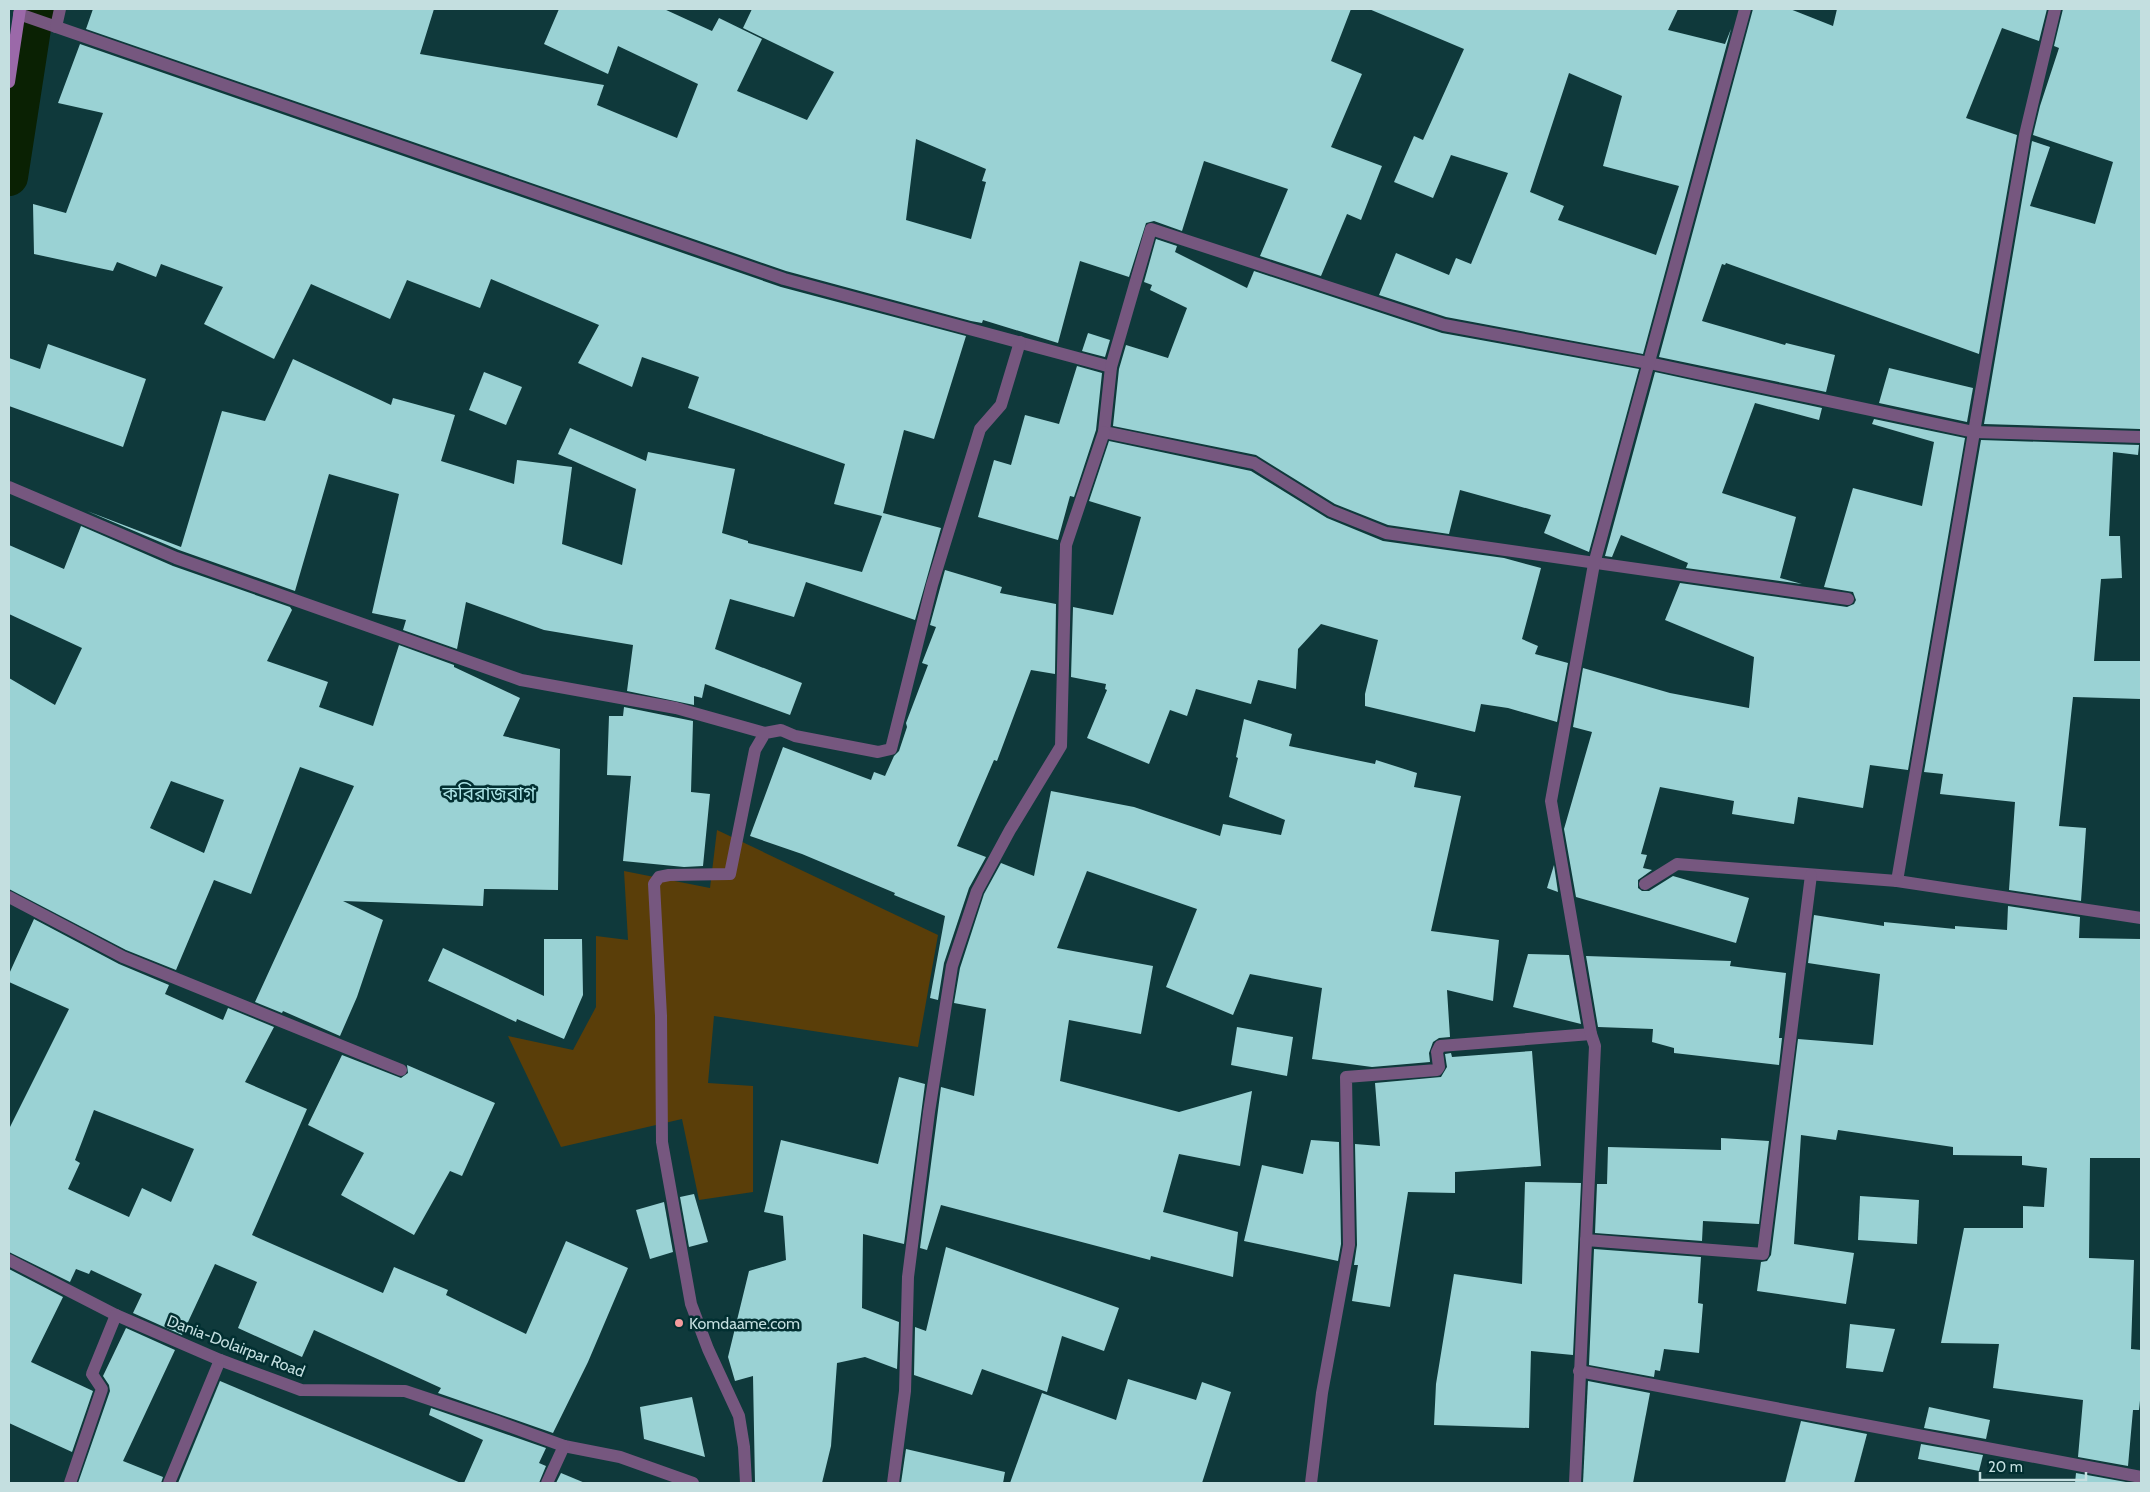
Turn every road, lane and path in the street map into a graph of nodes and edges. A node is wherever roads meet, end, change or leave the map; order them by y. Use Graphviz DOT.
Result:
graph roads {
  1 [pos="60,9"];
  2 [pos="1745,9"];
  3 [pos="2055,9"];
  4 [pos="19,11"];
  5 [pos="56,27"];
  6 [pos="9,82"];
  7 [pos="1020,342"];
  8 [pos="1649,363"];
  9 [pos="1111,367"];
  10 [pos="1104,432"];
  11 [pos="1974,432"];
  12 [pos="2141,437"];
  13 [pos="9,487"];
  14 [pos="1594,564"];
  15 [pos="1848,599"];
  16 [pos="765,733"];
  17 [pos="1811,874"];
  18 [pos="1897,882"];
  19 [pos="1645,884"];
  20 [pos="9,897"];
  21 [pos="2141,918"];
  22 [pos="1591,1034"];
  23 [pos="401,1070"];
  24 [pos="1586,1240"];
  25 [pos="9,1260"];
  26 [pos="116,1315"];
  27 [pos="220,1360"];
  28 [pos="1579,1371"];
  29 [pos="564,1446"];
  30 [pos="2141,1477"];
  31 [pos="70,1483"];
  32 [pos="169,1483"];
  33 [pos="548,1483"];
  34 [pos="693,1483"];
  35 [pos="746,1483"];
  36 [pos="893,1483"];
  37 [pos="1311,1483"];
  38 [pos="1575,1483"];
  1 -- 5 [label="street"];
  2 -- 8 [label="street"];
  3 -- 11 [label="street"];
  4 -- 5 [label="street"];
  4 -- 6 [label="street"];
  5 -- 7 [label="street"];
  7 -- 9 [label="street"];
  7 -- 16 [label="street"];
  8 -- 9 [label="street"];
  8 -- 11 [label="street"];
  8 -- 14 [label="street"];
  9 -- 10 [label="street"];
  10 -- 14 [label="street"];
  10 -- 36 [label="street"];
  11 -- 12 [label="street"];
  11 -- 18 [label="street"];
  13 -- 16 [label="street"];
  14 -- 15 [label="street"];
  14 -- 22 [label="street"];
  16 -- 35 [label="street"];
  17 -- 18 [label="street"];
  17 -- 19 [label="street"];
  17 -- 24 [label="street"];
  18 -- 21 [label="street"];
  20 -- 23 [label="street"];
  22 -- 24 [label="street"];
  22 -- 37 [label="street"];
  24 -- 28 [label="street"];
  25 -- 26 [label="street, Dania-Dolairpar Road"];
  26 -- 27 [label="street, Dania-Dolairpar Road"];
  26 -- 31 [label="street"];
  27 -- 29 [label="street, Dania-Dolairpar Road"];
  27 -- 32 [label="street"];
  28 -- 30 [label="street"];
  28 -- 38 [label="street"];
  29 -- 33 [label="street"];
  29 -- 34 [label="street, Dania-Dolairpar Road"];
}
